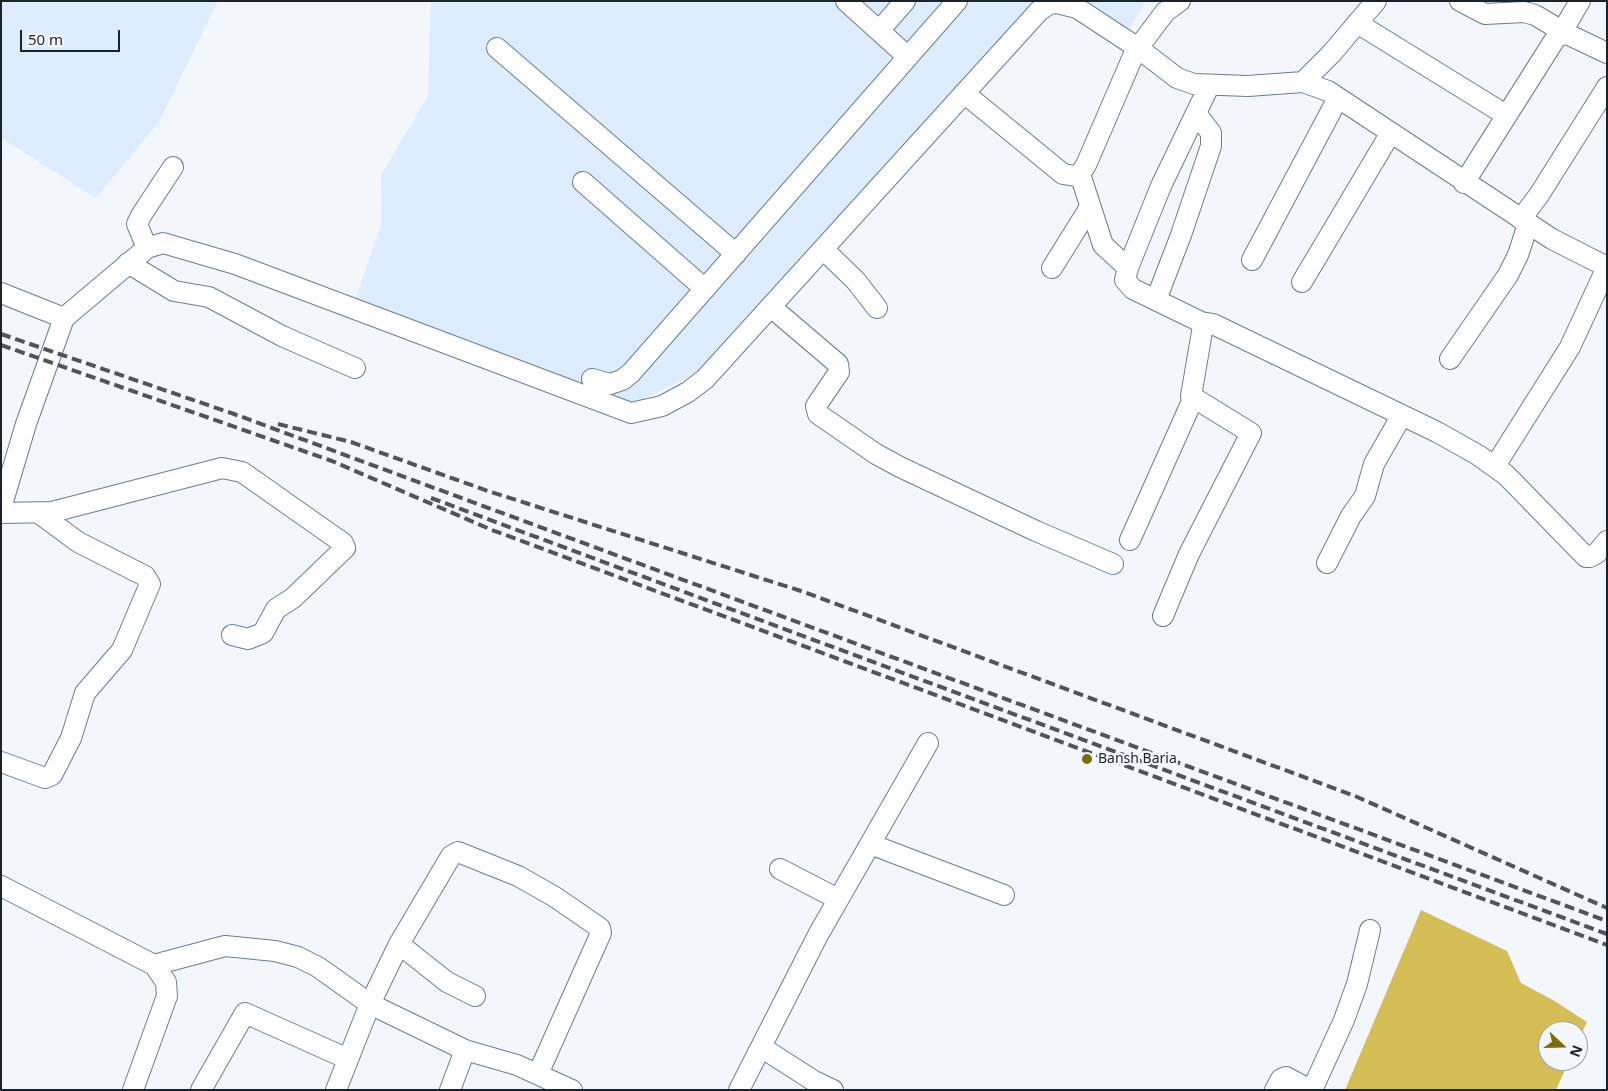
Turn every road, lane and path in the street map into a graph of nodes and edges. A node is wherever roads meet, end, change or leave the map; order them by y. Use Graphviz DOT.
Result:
graph roads {
  1 [pos="846,1"];
  2 [pos="905,1"];
  3 [pos="957,1"];
  4 [pos="1376,1"];
  5 [pos="1460,1"];
  6 [pos="1580,1"];
  7 [pos="1171,3"];
  8 [pos="1357,24"];
  9 [pos="879,31"];
  10 [pos="1565,32"];
  11 [pos="497,48"];
  12 [pos="1138,48"];
  13 [pos="1607,53"];
  14 [pos="908,57"];
  15 [pos="1303,82"];
  16 [pos="1209,86"];
  17 [pos="1607,87"];
  18 [pos="964,93"];
  19 [pos="1338,98"];
  20 [pos="1196,113"];
  21 [pos="1506,115"];
  22 [pos="1390,134"];
  23 [pos="173,167"];
  24 [pos="1080,174"];
  25 [pos="583,182"];
  26 [pos="1464,182"];
  27 [pos="1090,207"];
  28 [pos="1525,222"];
  29 [pos="146,248"];
  30 [pos="823,249"];
  31 [pos="736,254"];
  32 [pos="1252,260"];
  33 [pos="128,263"];
  34 [pos="1607,267"];
  35 [pos="1052,268"];
  36 [pos="1128,268"];
  37 [pos="1302,282"];
  38 [pos="705,289"];
  39 [pos="1,293"];
  40 [pos="1156,300"];
  41 [pos="771,307"];
  42 [pos="877,308"];
  43 [pos="64,318"];
  44 [pos="1201,322"];
  45 [pos="1450,359"];
  46 [pos="355,368"];
  47 [pos="592,379"];
  48 [pos="1193,399"];
  49 [pos="1402,415"];
  50 [pos="1495,466"];
  51 [pos="1,508"];
  52 [pos="1,513"];
  53 [pos="40,514"];
  54 [pos="1130,540"];
  55 [pos="1607,540"];
  56 [pos="1327,563"];
  57 [pos="1113,564"];
  58 [pos="1163,616"];
  59 [pos="232,635"];
  60 [pos="928,743"];
  61 [pos="1,755"];
  62 [pos="1,762"];
  63 [pos="870,844"];
  64 [pos="780,869"];
  65 [pos="1,886"];
  66 [pos="1004,896"];
  67 [pos="838,899"];
  68 [pos="1370,930"];
  69 [pos="400,944"];
  70 [pos="154,965"];
  71 [pos="475,996"];
  72 [pos="370,1004"];
  73 [pos="761,1047"];
  74 [pos="465,1050"];
  75 [pos="348,1059"];
  76 [pos="538,1074"];
  77 [pos="133,1090"];
  78 [pos="201,1090"];
  79 [pos="336,1090"];
  80 [pos="450,1090"];
  81 [pos="572,1090"];
  82 [pos="740,1090"];
  83 [pos="833,1090"];
  84 [pos="1275,1090"];
  85 [pos="1311,1090"];
  1 -- 9 [label="street"];
  2 -- 9 [label="street"];
  3 -- 14 [label="street"];
  4 -- 8 [label="street"];
  5 -- 10 [label="street"];
  6 -- 10 [label="street"];
  7 -- 12 [label="street"];
  8 -- 15 [label="street"];
  8 -- 21 [label="street"];
  9 -- 14 [label="street"];
  10 -- 13 [label="street"];
  10 -- 21 [label="street"];
  11 -- 31 [label="street"];
  12 -- 16 [label="street"];
  12 -- 18 [label="street"];
  12 -- 24 [label="street"];
  14 -- 31 [label="street"];
  15 -- 16 [label="street"];
  15 -- 19 [label="street"];
  16 -- 20 [label="street"];
  17 -- 28 [label="street"];
  18 -- 24 [label="street"];
  18 -- 30 [label="street"];
  19 -- 22 [label="street"];
  19 -- 32 [label="street"];
  20 -- 36 [label="street"];
  20 -- 40 [label="street"];
  21 -- 26 [label="street"];
  22 -- 26 [label="street"];
  22 -- 37 [label="street"];
  23 -- 29 [label="street"];
  24 -- 27 [label="street"];
  25 -- 38 [label="street"];
  26 -- 28 [label="street"];
  27 -- 35 [label="street"];
  27 -- 36 [label="street"];
  28 -- 34 [label="street"];
  28 -- 45 [label="street"];
  29 -- 33 [label="street"];
  29 -- 41 [label="street"];
  30 -- 41 [label="street"];
  30 -- 42 [label="street"];
  31 -- 38 [label="street"];
  33 -- 43 [label="street"];
  33 -- 46 [label="street"];
  34 -- 50 [label="street"];
  36 -- 40 [label="street"];
  38 -- 47 [label="street"];
  39 -- 43 [label="street"];
  40 -- 44 [label="street"];
  41 -- 57 [label="street"];
  43 -- 51 [label="street"];
  44 -- 48 [label="street"];
  44 -- 49 [label="street"];
  48 -- 54 [label="street"];
  48 -- 58 [label="street"];
  49 -- 50 [label="street"];
  49 -- 56 [label="street"];
  50 -- 55 [label="street"];
  52 -- 53 [label="street"];
  53 -- 59 [label="street"];
  53 -- 62 [label="street"];
  60 -- 63 [label="street"];
  61 -- 62 [label="street"];
  63 -- 66 [label="street"];
  63 -- 67 [label="street"];
  64 -- 67 [label="street"];
  65 -- 70 [label="street"];
  67 -- 73 [label="street"];
  68 -- 85 [label="street"];
  69 -- 71 [label="street"];
  69 -- 72 [label="street"];
  69 -- 76 [label="street"];
  70 -- 72 [label="street"];
  70 -- 77 [label="street"];
  72 -- 74 [label="street"];
  72 -- 75 [label="street"];
  73 -- 82 [label="street"];
  73 -- 83 [label="street"];
  74 -- 76 [label="street"];
  74 -- 80 [label="street"];
  75 -- 78 [label="street"];
  75 -- 79 [label="street"];
  76 -- 81 [label="street"];
  84 -- 85 [label="street"];
}
